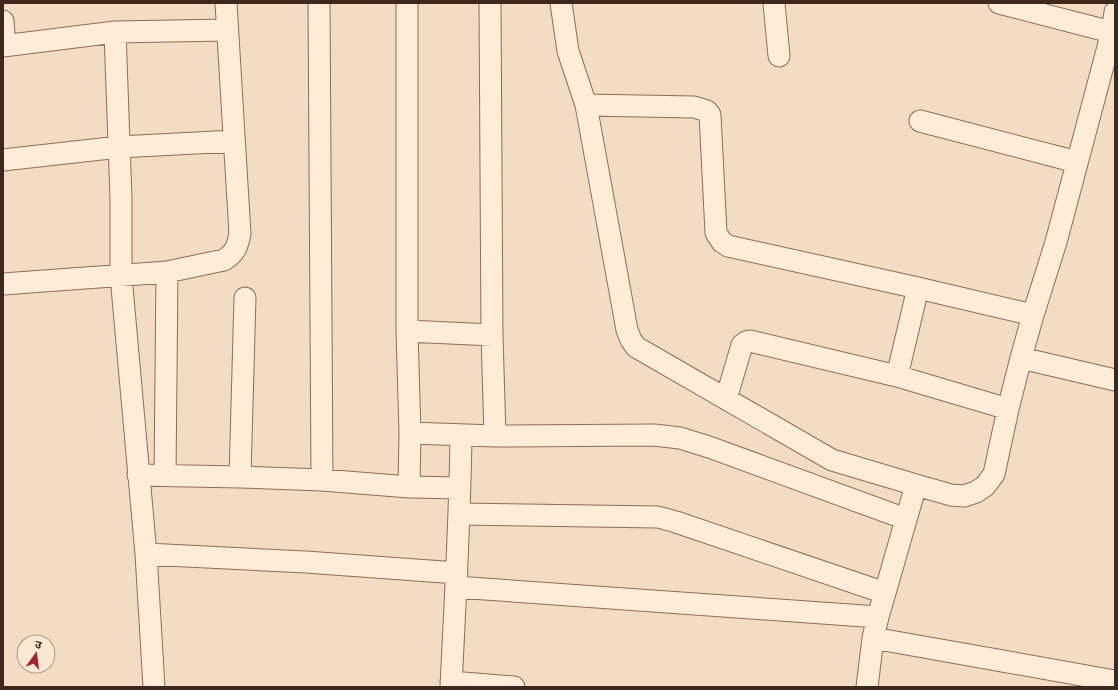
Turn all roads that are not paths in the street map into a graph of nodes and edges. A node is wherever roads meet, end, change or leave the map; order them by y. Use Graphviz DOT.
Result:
graph roads {
  1 [pos="226,3"];
  2 [pos="318,3"];
  3 [pos="407,3"];
  4 [pos="490,3"];
  5 [pos="561,3"];
  6 [pos="774,3"];
  7 [pos="1006,4"];
  8 [pos="1115,12"];
  9 [pos="3,21"];
  10 [pos="227,30"];
  11 [pos="115,32"];
  12 [pos="1113,33"];
  13 [pos="4,45"];
  14 [pos="779,56"];
  15 [pos="586,105"];
  16 [pos="920,121"];
  17 [pos="234,141"];
  18 [pos="119,146"];
  19 [pos="3,160"];
  20 [pos="1078,162"];
  21 [pos="167,272"];
  22 [pos="121,276"];
  23 [pos="3,284"];
  24 [pos="918,288"];
  25 [pos="245,298"];
  26 [pos="1033,315"];
  27 [pos="407,331"];
  28 [pos="492,335"];
  29 [pos="1021,358"];
  30 [pos="897,376"];
  31 [pos="1115,380"];
  32 [pos="726,399"];
  33 [pos="1008,409"];
  34 [pos="410,434"];
  35 [pos="461,435"];
  36 [pos="495,436"];
  37 [pos="138,475"];
  38 [pos="165,475"];
  39 [pos="240,477"];
  40 [pos="322,480"];
  41 [pos="916,485"];
  42 [pos="409,487"];
  43 [pos="460,488"];
  44 [pos="460,514"];
  45 [pos="906,519"];
  46 [pos="146,554"];
  47 [pos="457,580"];
  48 [pos="885,593"];
  49 [pos="878,617"];
  50 [pos="873,638"];
  51 [pos="1115,681"];
  52 [pos="451,684"];
  53 [pos="154,687"];
  54 [pos="514,687"];
  55 [pos="867,687"];
  1 -- 10 [label="street"];
  2 -- 40 [label="street"];
  3 -- 27 [label="street"];
  4 -- 28 [label="street"];
  5 -- 15 [label="street"];
  6 -- 14 [label="street"];
  7 -- 12 [label="street"];
  8 -- 12 [label="street"];
  9 -- 13 [label="street"];
  10 -- 11 [label="street"];
  10 -- 17 [label="street"];
  11 -- 13 [label="street"];
  11 -- 18 [label="street"];
  12 -- 20 [label="street"];
  15 -- 24 [label="street"];
  15 -- 32 [label="street"];
  16 -- 20 [label="street"];
  17 -- 18 [label="street"];
  17 -- 21 [label="street"];
  18 -- 19 [label="street"];
  18 -- 22 [label="street"];
  20 -- 26 [label="street"];
  21 -- 22 [label="street"];
  21 -- 38 [label="street"];
  22 -- 23 [label="street"];
  22 -- 37 [label="street"];
  24 -- 26 [label="street"];
  24 -- 30 [label="street"];
  25 -- 39 [label="street"];
  26 -- 29 [label="street"];
  27 -- 28 [label="street"];
  27 -- 34 [label="street"];
  28 -- 36 [label="street"];
  29 -- 31 [label="street"];
  29 -- 33 [label="street"];
  30 -- 32 [label="street"];
  30 -- 33 [label="street"];
  32 -- 41 [label="street"];
  33 -- 41 [label="street"];
  34 -- 35 [label="street"];
  34 -- 42 [label="street"];
  35 -- 36 [label="street"];
  35 -- 43 [label="street"];
  36 -- 45 [label="street"];
  37 -- 38 [label="street"];
  37 -- 46 [label="street"];
  38 -- 39 [label="street"];
  39 -- 40 [label="street"];
  40 -- 42 [label="street"];
  41 -- 45 [label="street"];
  42 -- 43 [label="street"];
  43 -- 44 [label="street"];
  44 -- 47 [label="street"];
  44 -- 48 [label="street"];
  45 -- 48 [label="street"];
  46 -- 47 [label="street"];
  46 -- 53 [label="street"];
  47 -- 49 [label="street"];
  47 -- 52 [label="street"];
  48 -- 49 [label="street"];
  49 -- 50 [label="street"];
  50 -- 51 [label="street"];
  50 -- 55 [label="street"];
  52 -- 54 [label="street"];
}
